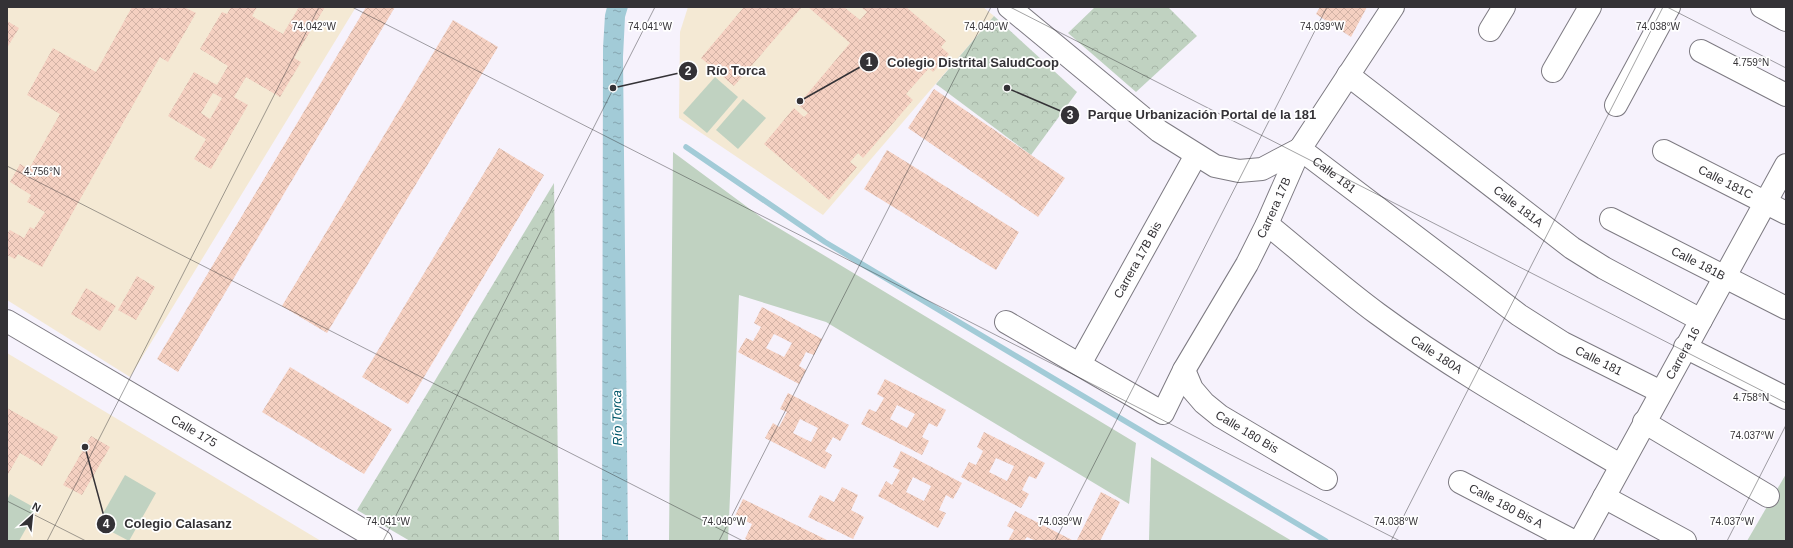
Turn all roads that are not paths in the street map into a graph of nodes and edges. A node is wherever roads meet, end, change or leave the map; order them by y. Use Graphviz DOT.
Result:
graph roads {
  1 [pos="1393,7"];
  2 [pos="1504,7"];
  3 [pos="1590,7"];
  4 [pos="1669,7"];
  5 [pos="1762,7"];
  6 [pos="1017,10"];
  7 [pos="1786,20"];
  8 [pos="1490,30"];
  9 [pos="1701,50"];
  10 [pos="1553,71"];
  11 [pos="1348,75"];
  12 [pos="1786,95"];
  13 [pos="1616,105"];
  14 [pos="1300,149"];
  15 [pos="1664,151"];
  16 [pos="1196,155"];
  17 [pos="1786,165"];
  18 [pos="1764,202"];
  19 [pos="1786,213"];
  20 [pos="1611,220"];
  21 [pos="1267,224"];
  22 [pos="1725,276"];
  23 [pos="1786,308"];
  24 [pos="1701,320"];
  25 [pos="7,321"];
  26 [pos="1006,322"];
  27 [pos="1685,347"];
  28 [pos="1080,364"];
  29 [pos="1184,370"];
  30 [pos="1661,392"];
  31 [pos="1786,398"];
  32 [pos="1644,422"];
  33 [pos="1620,465"];
  34 [pos="1326,479"];
  35 [pos="1460,482"];
  36 [pos="1604,496"];
  37 [pos="1768,496"];
  38 [pos="360,535"];
  39 [pos="381,541"];
  40 [pos="1573,541"];
  41 [pos="1580,541"];
  42 [pos="1685,541"];
  1 -- 11 [label="street, Carrera 17B"];
  2 -- 8 [label="street"];
  3 -- 10 [label="street"];
  4 -- 13 [label="street"];
  5 -- 7 [label="street"];
  6 -- 16 [label="street, Calle 181"];
  9 -- 12 [label="street"];
  11 -- 14 [label="street, Carrera 17B"];
  11 -- 24 [label="street, Calle 181A"];
  14 -- 16 [label="street, Calle 181"];
  14 -- 21 [label="street, Carrera 17B"];
  14 -- 30 [label="street, Calle 181"];
  15 -- 18 [label="street, Calle 181C"];
  16 -- 28 [label="street, Carrera 17B Bis"];
  17 -- 18 [label="street, Carrera 16"];
  18 -- 19 [label="street, Calle 181C"];
  18 -- 22 [label="street, Carrera 16"];
  20 -- 22 [label="street, Calle 181B"];
  21 -- 29 [label="street, Carrera 17B"];
  21 -- 33 [label="street, Calle 180A"];
  22 -- 23 [label="street, Calle 181B"];
  22 -- 24 [label="street, Carrera 16"];
  24 -- 27 [label="street, Carrera 16"];
  25 -- 38 [label="street, Calle 175"];
  26 -- 28 [label="street"];
  27 -- 30 [label="street, Carrera 16"];
  27 -- 31 [label="street"];
  28 -- 29 [label="street, Carrera 17B"];
  29 -- 34 [label="street, Calle 180 Bis"];
  30 -- 32 [label="street, Carrera 16"];
  32 -- 33 [label="street, Carrera 16"];
  32 -- 37 [label="street"];
  33 -- 36 [label="street, Carrera 16"];
  35 -- 40 [label="street, Calle 180 Bis A"];
  36 -- 41 [label="street, Carrera 16"];
  36 -- 42 [label="street"];
  38 -- 39 [label="street, Calle 175"];
}
